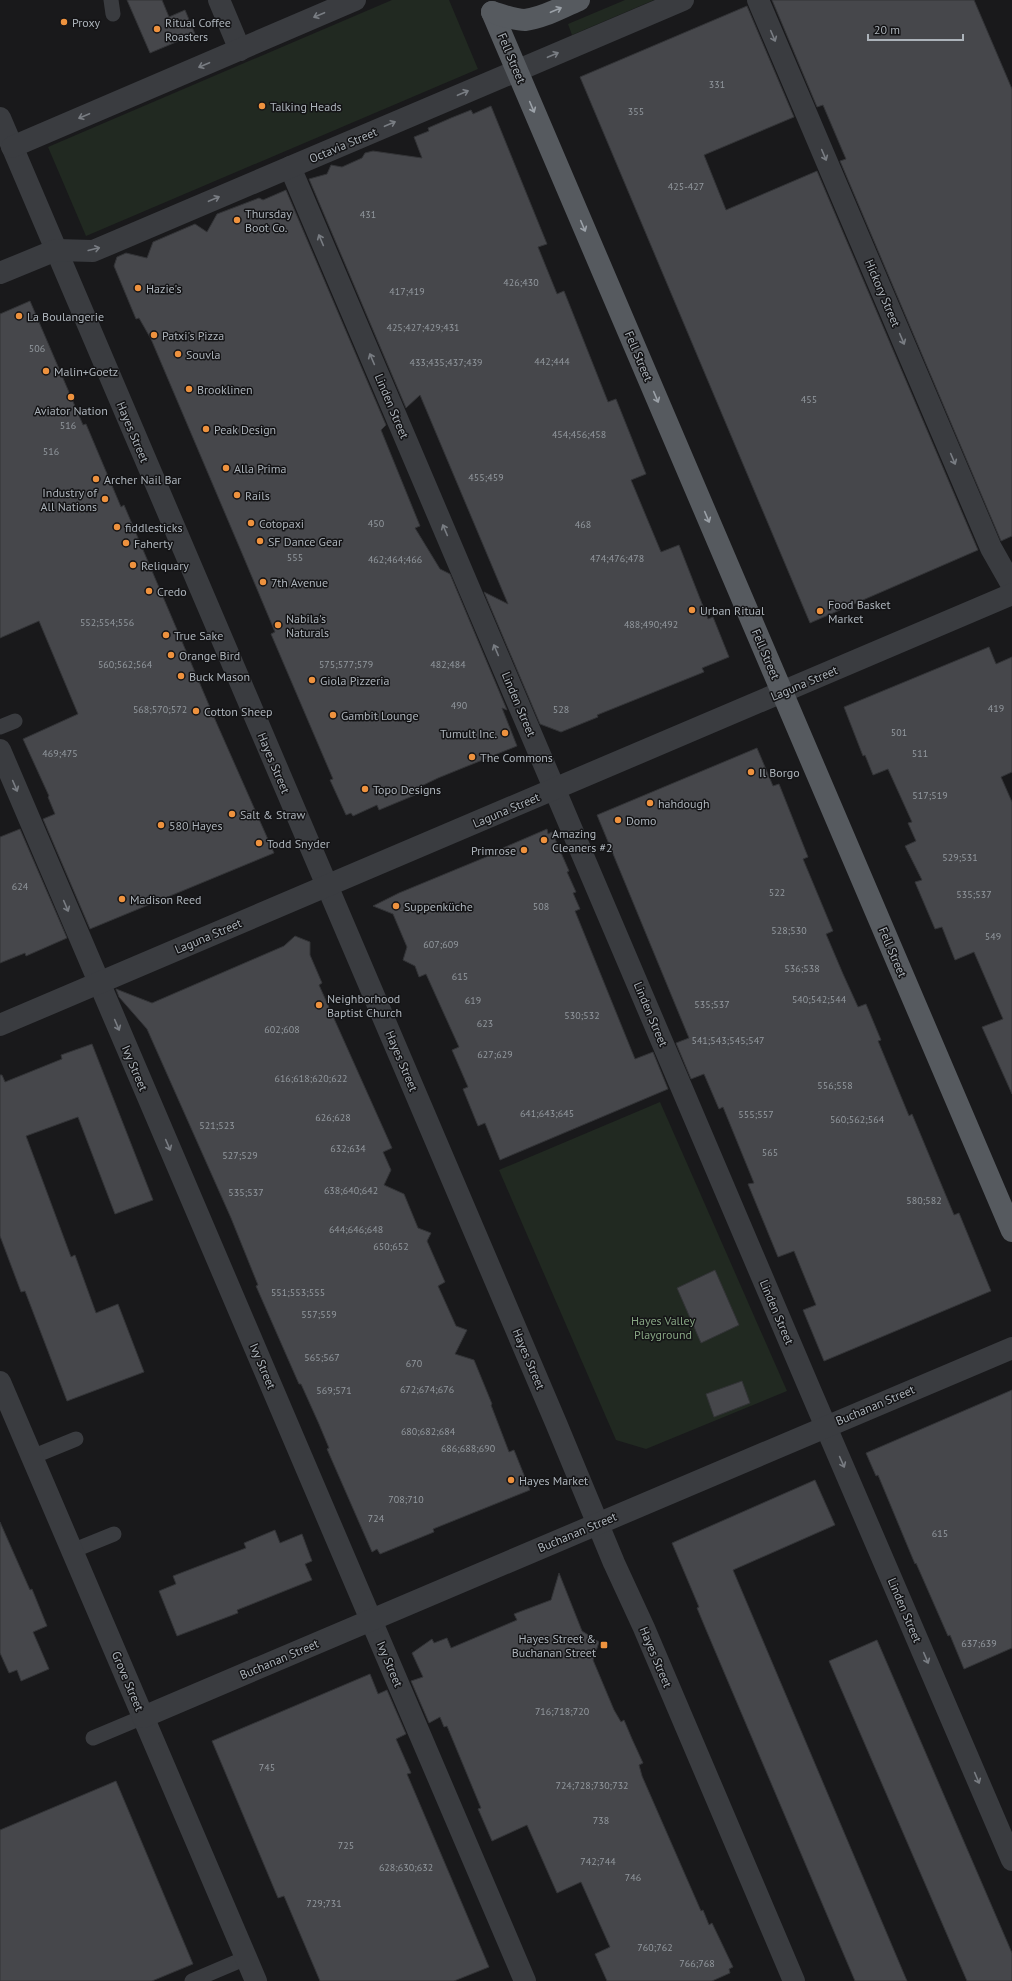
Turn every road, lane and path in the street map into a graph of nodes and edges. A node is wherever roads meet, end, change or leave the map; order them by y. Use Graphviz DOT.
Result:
graph roads {
  1 [pos="219,0"];
  2 [pos="355,0"];
  3 [pos="579,0"];
  4 [pos="683,0"];
  5 [pos="758,0"];
  6 [pos="494,6"];
  7 [pos="240,50"];
  8 [pos="517,70"];
  9 [pos="0,118"];
  10 [pos="12,147"];
  11 [pos="290,167"];
  12 [pos="56,250"];
  13 [pos="0,273"];
  14 [pos="1012,585"];
  15 [pos="1012,594"];
  16 [pos="782,692"];
  17 [pos="15,721"];
  18 [pos="0,727"];
  19 [pos="0,750"];
  20 [pos="555,789"];
  21 [pos="327,886"];
  22 [pos="99,983"];
  23 [pos="0,1025"];
  24 [pos="1012,1231"];
  25 [pos="1012,1348"];
  26 [pos="0,1382"];
  27 [pos="826,1426"];
  28 [pos="76,1439"];
  29 [pos="32,1457"];
  30 [pos="598,1523"];
  31 [pos="114,1534"];
  32 [pos="72,1551"];
  33 [pos="371,1620"];
  34 [pos="143,1717"];
  35 [pos="92,1738"];
  36 [pos="1012,1860"];
  37 [pos="246,1958"];
  38 [pos="192,1981"];
  39 [pos="256,1981"];
  40 [pos="525,1981"];
  41 [pos="794,1981"];
  1 -- 7 [label="street"];
  2 -- 7 [label="street, one-way"];
  6 -- 3 [label="main road, one-way"];
  8 -- 4 [label="street, Octavia Street, one-way"];
  5 -- 14 [label="street, Hickory Street, one-way"];
  6 -- 8 [label="main road, Fell Street"];
  7 -- 10 [label="street, one-way"];
  11 -- 8 [label="street, Octavia Street, one-way"];
  8 -- 16 [label="main road, Fell Street, one-way"];
  9 -- 10 [label="street, Hayes Street"];
  10 -- 12 [label="street, Hayes Street"];
  12 -- 11 [label="street, Octavia Street, one-way"];
  20 -- 11 [label="street, Linden Street, one-way"];
  12 -- 13 [label="street, Octavia Street"];
  12 -- 21 [label="street, Hayes Street"];
  15 -- 16 [label="street, Laguna Street"];
  16 -- 20 [label="street, Laguna Street"];
  16 -- 24 [label="main road, Fell Street"];
  17 -- 18 [label="lane"];
  19 -- 22 [label="street, Ivy Street, one-way"];
  20 -- 21 [label="street, Laguna Street"];
  20 -- 27 [label="street, Linden Street"];
  21 -- 22 [label="street, Laguna Street"];
  21 -- 30 [label="street, Hayes Street"];
  22 -- 23 [label="street, Laguna Street"];
  22 -- 33 [label="street, Ivy Street, one-way"];
  25 -- 27 [label="street, Buchanan Street"];
  26 -- 29 [label="street, Grove Street"];
  27 -- 30 [label="street, Buchanan Street"];
  27 -- 36 [label="street, Linden Street, one-way"];
  28 -- 29 [label="lane"];
  29 -- 32 [label="street, Grove Street"];
  30 -- 33 [label="street, Buchanan Street"];
  30 -- 41 [label="street, Hayes Street"];
  31 -- 32 [label="lane"];
  32 -- 34 [label="street, Grove Street"];
  33 -- 34 [label="street, Buchanan Street"];
  33 -- 40 [label="street, Ivy Street"];
  34 -- 35 [label="lane"];
  34 -- 37 [label="street, Grove Street"];
  37 -- 38 [label="lane"];
  37 -- 39 [label="street, Grove Street"];
}
